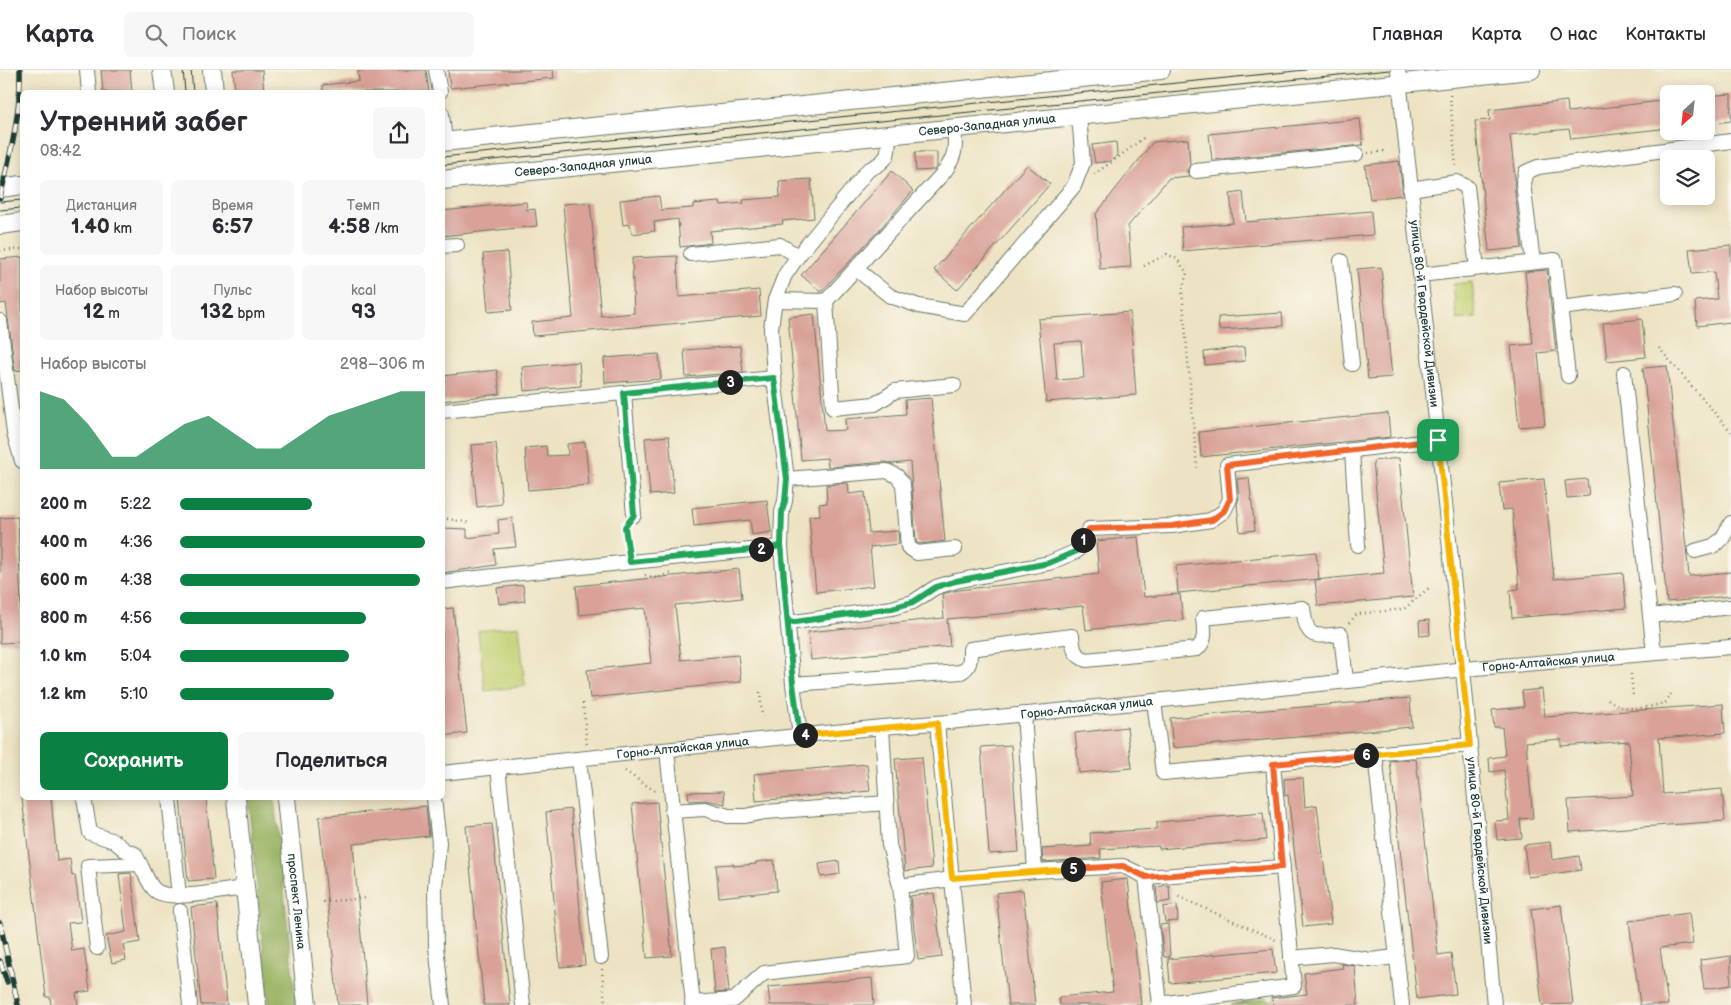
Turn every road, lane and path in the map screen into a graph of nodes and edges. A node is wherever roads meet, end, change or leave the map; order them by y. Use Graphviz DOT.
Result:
graph roads {
  1 [pos="87,70"];
  2 [pos="162,70"];
  3 [pos="212,70"];
  4 [pos="436,70"];
  5 [pos="1160,70"];
  6 [pos="1532,70"];
  7 [pos="1398,77"];
  8 [pos="89,90"];
  9 [pos="165,90"];
  10 [pos="214,90"];
  11 [pos="440,90"];
  12 [pos="1450,95"];
  13 [pos="1079,116"];
  14 [pos="954,128"];
  15 [pos="888,134"];
  16 [pos="1146,136"];
  17 [pos="1731,141"];
  18 [pos="445,142"];
  19 [pos="1356,154"];
  20 [pos="1196,171"];
  21 [pos="445,180"];
  22 [pos="1457,182"];
  23 [pos="20,185"];
  24 [pos="1074,186"];
  25 [pos="0,188"];
  26 [pos="1410,188"];
  27 [pos="20,222"];
  28 [pos="0,225"];
  29 [pos="458,244"];
  30 [pos="445,246"];
  31 [pos="20,249"];
  32 [pos="0,252"];
  33 [pos="692,254"];
  34 [pos="798,256"];
  35 [pos="1341,261"];
  36 [pos="1533,262"];
  37 [pos="1144,266"];
  38 [pos="1477,268"];
  39 [pos="856,269"];
  40 [pos="1420,275"];
  41 [pos="1675,294"];
  42 [pos="775,300"];
  43 [pos="826,301"];
  44 [pos="1560,308"];
  45 [pos="0,321"];
  46 [pos="1658,348"];
  47 [pos="1352,364"];
  48 [pos="1624,373"];
  49 [pos="1568,376"];
  50 [pos="774,378"];
  51 [pos="954,385"];
  52 [pos="624,393"];
  53 [pos="445,411"];
  54 [pos="1731,432"];
  55 [pos="1438,440"];
  56 [pos="1352,450"];
  57 [pos="20,454"];
  58 [pos="1197,468"];
  59 [pos="787,479"];
  60 [pos="634,515"];
  61 [pos="445,519"];
  62 [pos="471,524"];
  63 [pos="1731,524"];
  64 [pos="1358,545"];
  65 [pos="781,546"];
  66 [pos="955,549"];
  67 [pos="1695,551"];
  68 [pos="630,562"];
  69 [pos="445,582"];
  70 [pos="1430,587"];
  71 [pos="1731,607"];
  72 [pos="1650,616"];
  73 [pos="788,623"];
  74 [pos="1341,634"];
  75 [pos="1731,647"];
  76 [pos="1654,653"];
  77 [pos="1463,669"];
  78 [pos="1631,674"];
  79 [pos="1346,681"];
  80 [pos="793,684"];
  81 [pos="760,692"];
  82 [pos="1671,694"];
  83 [pos="1633,697"];
  84 [pos="1608,699"];
  85 [pos="1154,700"];
  86 [pos="583,703"];
  87 [pos="1024,714"];
  88 [pos="762,717"];
  89 [pos="937,723"];
  90 [pos="882,727"];
  91 [pos="585,728"];
  92 [pos="800,735"];
  93 [pos="1470,745"];
  94 [pos="667,750"];
  95 [pos="1374,754"];
  96 [pos="579,759"];
  97 [pos="1273,764"];
  98 [pos="498,767"];
  99 [pos="625,771"];
  100 [pos="445,773"];
  101 [pos="84,800"];
  102 [pos="169,800"];
  103 [pos="236,800"];
  104 [pos="286,800"];
  105 [pos="434,800"];
  106 [pos="886,803"];
  107 [pos="672,806"];
  108 [pos="140,864"];
  109 [pos="1282,867"];
  110 [pos="1035,871"];
  111 [pos="1146,877"];
  112 [pos="952,878"];
  113 [pos="1173,882"];
  114 [pos="900,886"];
  115 [pos="245,888"];
  116 [pos="179,896"];
  117 [pos="366,898"];
  118 [pos="323,902"];
  119 [pos="180,911"];
  120 [pos="97,948"];
  121 [pos="1291,952"];
  122 [pos="601,957"];
  123 [pos="1396,957"];
  124 [pos="693,1004"];
  125 [pos="190,1005"];
  126 [pos="257,1005"];
  127 [pos="307,1005"];
  128 [pos="443,1005"];
  129 [pos="523,1005"];
  130 [pos="605,1005"];
  131 [pos="964,1005"];
  132 [pos="1160,1005"];
  133 [pos="1402,1005"];
  134 [pos="1494,1005"];
  1 -- 8 [label="street"];
  2 -- 9 [label="main road"];
  3 -- 10 [label="main road"];
  4 -- 11 [label="street"];
  5 -- 18 [label="main road"];
  6 -- 7 [label="main road, Северо-Западная улица"];
  7 -- 13 [label="main road, Северо-Западная улица"];
  7 -- 26 [label="street, улица 80-й Гвардейской Дивизии"];
  12 -- 22 [label="path"];
  13 -- 14 [label="main road, Северо-Западная улица"];
  13 -- 24 [label="street"];
  14 -- 15 [label="main road, Северо-Западная улица"];
  14 -- 39 [label="street"];
  15 -- 21 [label="main road, Северо-Западная улица"];
  15 -- 34 [label="street"];
  16 -- 24 [label="path"];
  17 -- 36 [label="street"];
  19 -- 20 [label="street"];
  22 -- 26 [label="street"];
  22 -- 38 [label="street"];
  23 -- 25 [label="main road"];
  24 -- 39 [label="street"];
  26 -- 40 [label="street, улица 80-й Гвардейской Дивизии"];
  27 -- 28 [label="main road"];
  29 -- 30 [label="street"];
  31 -- 32 [label="path"];
  33 -- 34 [label="street"];
  34 -- 42 [label="street"];
  35 -- 47 [label="street"];
  36 -- 38 [label="street"];
  36 -- 44 [label="street"];
  37 -- 58 [label="path"];
  38 -- 40 [label="street"];
  39 -- 43 [label="street"];
  40 -- 55 [label="street, улица 80-й Гвардейской Дивизии"];
  41 -- 44 [label="street"];
  42 -- 43 [label="street"];
  42 -- 50 [label="street"];
  43 -- 51 [label="street"];
  44 -- 49 [label="street"];
  45 -- 57 [label="street"];
  46 -- 54 [label="path"];
  48 -- 72 [label="street"];
  50 -- 52 [label="street"];
  50 -- 59 [label="street"];
  52 -- 53 [label="street"];
  52 -- 60 [label="street"];
  55 -- 56 [label="street"];
  55 -- 77 [label="street, улица 80-й Гвардейской Дивизии"];
  56 -- 64 [label="street"];
  56 -- 73 [label="street"];
  59 -- 65 [label="street"];
  59 -- 66 [label="street"];
  60 -- 68 [label="path"];
  61 -- 62 [label="path"];
  63 -- 67 [label="street"];
  65 -- 68 [label="street"];
  65 -- 73 [label="street"];
  68 -- 69 [label="street"];
  70 -- 74 [label="path"];
  71 -- 72 [label="street"];
  72 -- 76 [label="street"];
  73 -- 80 [label="street"];
  74 -- 79 [label="street"];
  74 -- 80 [label="street"];
  75 -- 76 [label="street, Горно-Алтайская улица"];
  76 -- 77 [label="street, Горно-Алтайская улица"];
  77 -- 79 [label="street, Горно-Алтайская улица"];
  77 -- 93 [label="street, улица 80-й Гвардейской Дивизии"];
  78 -- 83 [label="path"];
  79 -- 85 [label="street, Горно-Алтайская улица"];
  80 -- 92 [label="street"];
  81 -- 88 [label="path"];
  82 -- 84 [label="path"];
  85 -- 87 [label="street, Горно-Алтайская улица"];
  85 -- 97 [label="street"];
  86 -- 91 [label="path"];
  87 -- 89 [label="street, Горно-Алтайская улица"];
  87 -- 110 [label="street"];
  89 -- 90 [label="street, Горно-Алтайская улица"];
  89 -- 112 [label="street"];
  90 -- 92 [label="street, Горно-Алтайская улица"];
  90 -- 106 [label="street"];
  92 -- 94 [label="street, Горно-Алтайская улица"];
  93 -- 95 [label="street"];
  93 -- 134 [label="street, улица 80-й Гвардейской Дивизии"];
  94 -- 96 [label="street, Горно-Алтайская улица"];
  94 -- 107 [label="street"];
  95 -- 97 [label="street"];
  95 -- 123 [label="street"];
  96 -- 98 [label="street, Горно-Алтайская улица"];
  96 -- 122 [label="street"];
  97 -- 109 [label="street"];
  98 -- 100 [label="street, Горно-Алтайская улица"];
  98 -- 129 [label="street"];
  99 -- 107 [label="path"];
  101 -- 108 [label="street"];
  102 -- 116 [label="street"];
  103 -- 115 [label="main road"];
  104 -- 127 [label="main road, проспект Ленина"];
  105 -- 128 [label="street"];
  106 -- 107 [label="street"];
  106 -- 114 [label="street"];
  107 -- 124 [label="street"];
  108 -- 116 [label="street"];
  108 -- 120 [label="street"];
  109 -- 111 [label="street"];
  109 -- 121 [label="street"];
  110 -- 111 [label="street"];
  110 -- 112 [label="street"];
  111 -- 132 [label="street"];
  112 -- 114 [label="street"];
  112 -- 131 [label="street"];
  113 -- 121 [label="path"];
  114 -- 124 [label="street"];
  115 -- 116 [label="street"];
  115 -- 126 [label="main road"];
  117 -- 118 [label="path"];
  119 -- 125 [label="street"];
  121 -- 123 [label="street"];
  121 -- 132 [label="street"];
  122 -- 130 [label="path"];
  123 -- 133 [label="street"];
}
